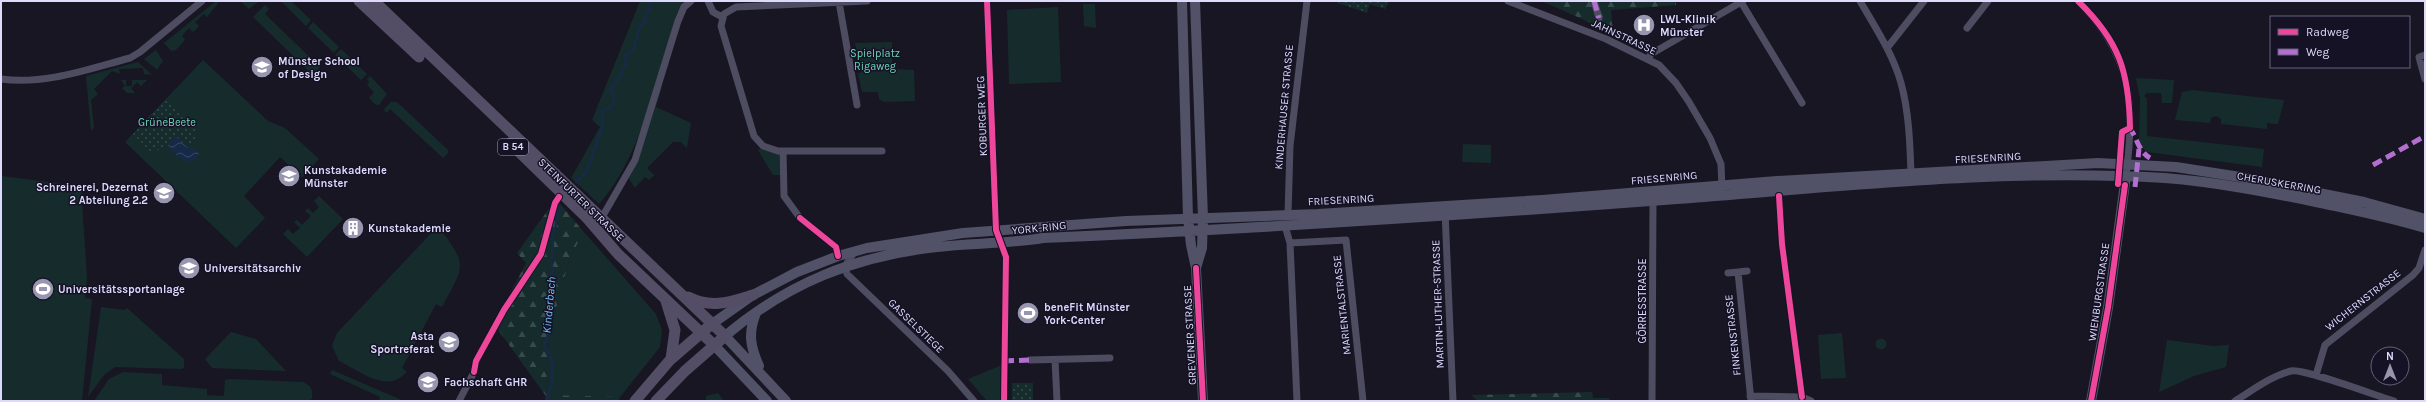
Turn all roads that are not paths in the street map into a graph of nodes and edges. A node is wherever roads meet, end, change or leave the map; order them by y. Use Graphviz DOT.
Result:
graph roads {
  1 [pos="202,1"];
  2 [pos="359,1"];
  3 [pos="374,1"];
  4 [pos="691,1"];
  5 [pos="708,1"];
  6 [pos="867,1"];
  7 [pos="987,1"];
  8 [pos="1182,1"];
  9 [pos="1195,1"];
  10 [pos="1307,1"];
  11 [pos="1508,1"];
  12 [pos="1594,1"];
  13 [pos="1860,1"];
  14 [pos="1924,1"];
  15 [pos="1988,1"];
  16 [pos="2078,1"];
  17 [pos="839,2"];
  18 [pos="1742,2"];
  19 [pos="722,17"];
  20 [pos="1599,18"];
  21 [pos="1967,28"];
  22 [pos="1887,48"];
  23 [pos="2425,55"];
  24 [pos="1648,59"];
  25 [pos="1,78"];
  26 [pos="2425,79"];
  27 [pos="1802,104"];
  28 [pos="857,105"];
  29 [pos="783,151"];
  30 [pos="882,151"];
  31 [pos="2128,163"];
  32 [pos="1911,174"];
  33 [pos="2126,176"];
  34 [pos="1722,191"];
  35 [pos="1653,201"];
  36 [pos="1445,211"];
  37 [pos="1288,215"];
  38 [pos="800,218"];
  39 [pos="1188,218"];
  40 [pos="1203,218"];
  41 [pos="601,219"];
  42 [pos="2425,219"];
  43 [pos="1285,226"];
  44 [pos="2425,228"];
  45 [pos="996,230"];
  46 [pos="1202,231"];
  47 [pos="1190,232"];
  48 [pos="1290,243"];
  49 [pos="2425,250"];
  50 [pos="855,251"];
  51 [pos="845,266"];
  52 [pos="1196,268"];
  53 [pos="2422,269"];
  54 [pos="1747,271"];
  55 [pos="1728,272"];
  56 [pos="1738,272"];
  57 [pos="679,293"];
  58 [pos="753,295"];
  59 [pos="666,300"];
  60 [pos="757,312"];
  61 [pos="712,324"];
  62 [pos="702,332"];
  63 [pos="725,336"];
  64 [pos="714,345"];
  65 [pos="1110,358"];
  66 [pos="670,360"];
  67 [pos="1030,360"];
  68 [pos="1055,360"];
  69 [pos="474,372"];
  70 [pos="762,373"];
  71 [pos="2316,375"];
  72 [pos="1751,399"];
  73 [pos="459,401"];
  74 [pos="634,401"];
  75 [pos="656,401"];
  76 [pos="767,401"];
  77 [pos="786,401"];
  78 [pos="974,401"];
  79 [pos="1057,401"];
  80 [pos="1203,401"];
  81 [pos="1297,401"];
  82 [pos="1364,401"];
  83 [pos="1453,401"];
  84 [pos="1652,401"];
  85 [pos="1811,401"];
  86 [pos="2091,401"];
  87 [pos="2235,401"];
  88 [pos="2394,401"];
  1 -- 25 [label="street"];
  2 -- 59 [label="main road, STEINFURTER STRASSE / B 54"];
  3 -- 41 [label="main road, STEINFURTER STRASSE / B 54"];
  4 -- 41 [label="street"];
  5 -- 19 [label="street"];
  6 -- 17 [label="street"];
  7 -- 45 [label="street, KOBURGER WEG"];
  8 -- 39 [label="main road, GREVENER STRASSE"];
  9 -- 40 [label="main road, GREVENER STRASSE"];
  10 -- 37 [label="street, KINDERHAUSER STRASSE"];
  11 -- 24 [label="street, JAHNSTRASSE"];
  12 -- 20 [label="street"];
  13 -- 22 [label="street"];
  14 -- 22 [label="street"];
  15 -- 21 [label="street"];
  16 -- 31 [label="street, WIENBURGSTRASSE"];
  17 -- 19 [label="street"];
  17 -- 28 [label="street"];
  18 -- 24 [label="street"];
  18 -- 27 [label="street"];
  19 -- 29 [label="street"];
  22 -- 32 [label="street"];
  23 -- 26 [label="street"];
  24 -- 34 [label="street, JAHNSTRASSE"];
  29 -- 30 [label="street"];
  29 -- 38 [label="street"];
  31 -- 32 [label="main road, FRIESENRING"];
  31 -- 33 [label="street, WIENBURGSTRASSE"];
  31 -- 42 [label="main road, CHERUSKERRING"];
  32 -- 34 [label="main road, FRIESENRING"];
  33 -- 34 [label="main road, FRIESENRING"];
  33 -- 44 [label="main road, CHERUSKERRING"];
  33 -- 86 [label="main road, WIENBURGSTRASSE"];
  34 -- 35 [label="main road, FRIESENRING"];
  34 -- 36 [label="main road, FRIESENRING"];
  35 -- 36 [label="main road, FRIESENRING"];
  35 -- 84 [label="street, GÖRRESSTRASSE"];
  36 -- 37 [label="main road, FRIESENRING"];
  36 -- 43 [label="main road, FRIESENRING"];
  36 -- 83 [label="street, MARTIN-LUTHER-STRASSE"];
  37 -- 40 [label="main road, FRIESENRING"];
  39 -- 40 [label="main road, YORK-RING"];
  39 -- 45 [label="main road, YORK-RING"];
  39 -- 47 [label="main road, GREVENER STRASSE"];
  40 -- 46 [label="main road, GREVENER STRASSE"];
  41 -- 57 [label="main road, STEINFURTER STRASSE / B 54"];
  43 -- 46 [label="main road, FRIESENRING"];
  43 -- 48 [label="street"];
  45 -- 50 [label="main road, YORK-RING"];
  46 -- 47 [label="main road, YORK-RING"];
  46 -- 52 [label="main road, GREVENER STRASSE"];
  47 -- 51 [label="main road, YORK-RING"];
  47 -- 52 [label="main road, GREVENER STRASSE"];
  48 -- 81 [label="street"];
  48 -- 82 [label="street, MARIENTALSTRASSE"];
  49 -- 53 [label="street, WICHERNSTRASSE"];
  50 -- 51 [label="street"];
  50 -- 58 [label="main road, YORK-RING"];
  51 -- 60 [label="main road, YORK-RING"];
  51 -- 78 [label="street, GASSELSTIEGE"];
  52 -- 80 [label="main road, GREVENER STRASSE"];
  53 -- 71 [label="street, WICHERNSTRASSE"];
  54 -- 56 [label="street"];
  55 -- 56 [label="street"];
  56 -- 72 [label="street, FINKENSTRASSE"];
  57 -- 58 [label="main road"];
  57 -- 61 [label="main road, STEINFURTER STRASSE / B 54"];
  58 -- 61 [label="main road, YORK-RING"];
  59 -- 62 [label="main road, STEINFURTER STRASSE"];
  59 -- 66 [label="main road, B 54"];
  60 -- 63 [label="main road, YORK-RING"];
  60 -- 70 [label="main road"];
  61 -- 62 [label="main road"];
  61 -- 63 [label="main road, STEINFURTER STRASSE / B 54"];
  62 -- 64 [label="main road, STEINFURTER STRASSE"];
  62 -- 66 [label="main road"];
  63 -- 64 [label="main road"];
  63 -- 70 [label="main road, STEINFURTER STRASSE"];
  64 -- 75 [label="main road"];
  64 -- 76 [label="main road, STEINFURTER STRASSE"];
  65 -- 68 [label="street"];
  66 -- 74 [label="main road, B 54"];
  67 -- 68 [label="street"];
  68 -- 79 [label="street"];
  69 -- 73 [label="street"];
  70 -- 77 [label="main road, STEINFURTER STRASSE"];
  71 -- 87 [label="street"];
  71 -- 88 [label="street"];
  72 -- 85 [label="street, FINKENSTRASSE"];
}
